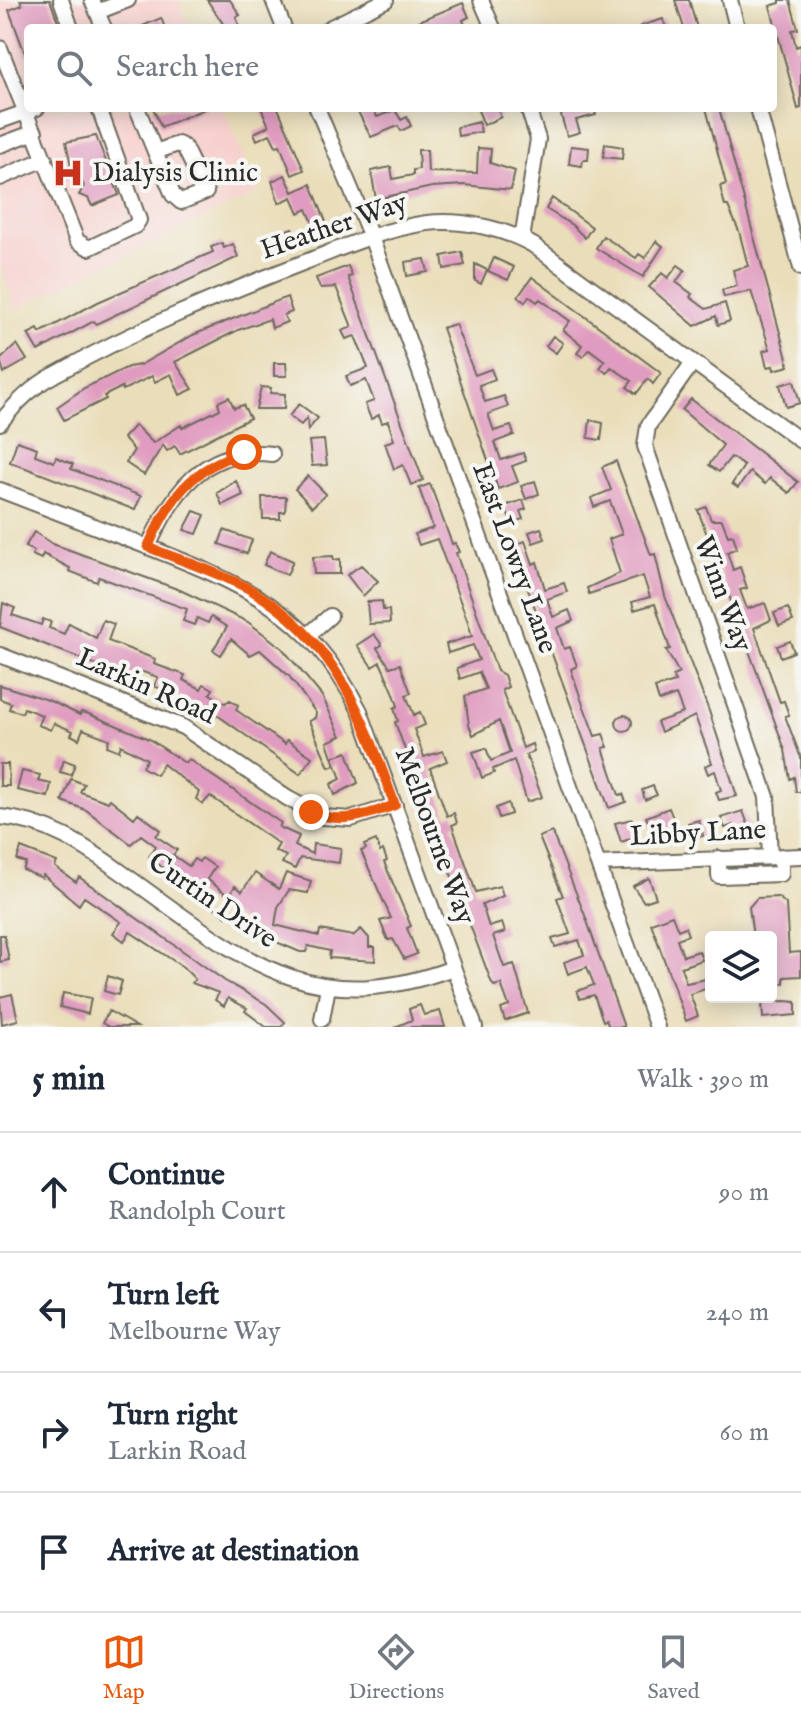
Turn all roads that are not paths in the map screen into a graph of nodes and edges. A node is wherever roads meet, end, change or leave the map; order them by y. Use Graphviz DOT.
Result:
graph roads {
  1 [pos="61,0"];
  2 [pos="128,0"];
  3 [pos="273,0"];
  4 [pos="386,0"];
  5 [pos="481,0"];
  6 [pos="730,0"];
  7 [pos="94,6"];
  8 [pos="70,24"];
  9 [pos="282,24"];
  10 [pos="337,24"];
  11 [pos="491,24"];
  12 [pos="736,24"];
  13 [pos="0,48"];
  14 [pos="24,94"];
  15 [pos="26,112"];
  16 [pos="32,112"];
  17 [pos="100,112"];
  18 [pos="139,112"];
  19 [pos="319,112"];
  20 [pos="530,112"];
  21 [pos="759,112"];
  22 [pos="0,121"];
  23 [pos="35,132"];
  24 [pos="0,145"];
  25 [pos="155,152"];
  26 [pos="45,159"];
  27 [pos="0,178"];
  28 [pos="371,237"];
  29 [pos="522,239"];
  30 [pos="801,268"];
  31 [pos="693,362"];
  32 [pos="0,423"];
  33 [pos="801,441"];
  34 [pos="272,454"];
  35 [pos="0,490"];
  36 [pos="148,547"];
  37 [pos="330,616"];
  38 [pos="307,636"];
  39 [pos="0,655"];
  40 [pos="395,805"];
  41 [pos="0,817"];
  42 [pos="776,856"];
  43 [pos="801,856"];
  44 [pos="719,858"];
  45 [pos="598,864"];
  46 [pos="453,968"];
  47 [pos="328,987"];
  48 [pos="322,1019"];
  49 [pos="475,1027"];
  50 [pos="657,1027"];
  1 -- 8 [label="street"];
  2 -- 7 [label="street"];
  3 -- 9 [label="street"];
  4 -- 10 [label="street"];
  5 -- 11 [label="street"];
  6 -- 12 [label="street"];
  13 -- 14 [label="street"];
  15 -- 22 [label="street"];
  16 -- 23 [label="street"];
  17 -- 26 [label="street"];
  18 -- 25 [label="street"];
  19 -- 28 [label="street, East Lowry Lane"];
  20 -- 29 [label="street"];
  21 -- 30 [label="street"];
  23 -- 24 [label="street"];
  23 -- 26 [label="street"];
  26 -- 27 [label="street"];
  28 -- 29 [label="street, Heather Way"];
  28 -- 32 [label="street, Heather Way"];
  28 -- 45 [label="street, East Lowry Lane"];
  29 -- 31 [label="street, Heather Way"];
  31 -- 33 [label="street, Heather Way"];
  31 -- 42 [label="street, Winn Way"];
  34 -- 36 [label="street"];
  35 -- 36 [label="street, Melbourne Way"];
  36 -- 38 [label="street, Melbourne Way"];
  37 -- 38 [label="street"];
  38 -- 40 [label="street, Melbourne Way"];
  39 -- 40 [label="street, Larkin Road"];
  40 -- 46 [label="street, Melbourne Way"];
  41 -- 47 [label="street, Curtin Drive"];
  42 -- 43 [label="street, Libby Lane"];
  42 -- 44 [label="street, Libby Lane"];
  42 -- 44 [label="street"];
  44 -- 45 [label="street, Libby Lane"];
  45 -- 50 [label="street, East Lowry Lane"];
  46 -- 47 [label="street, Curtin Drive"];
  46 -- 49 [label="street, Melbourne Way"];
  47 -- 48 [label="street"];
}
